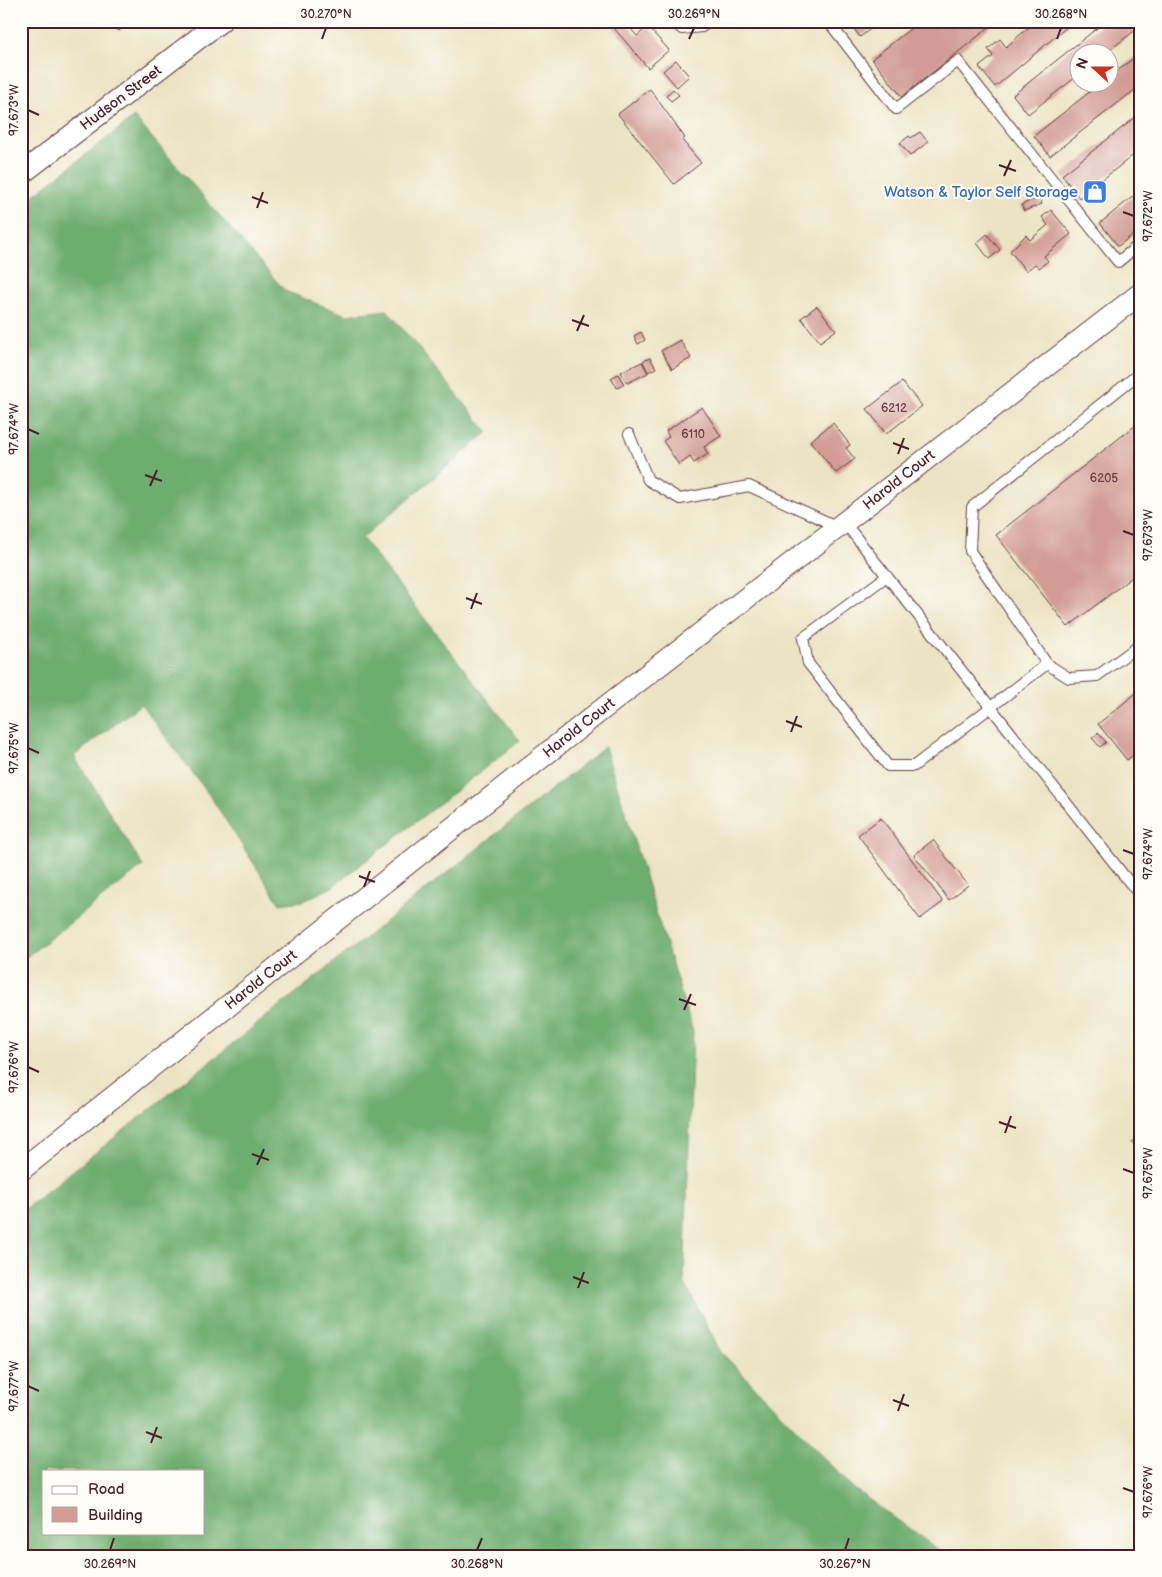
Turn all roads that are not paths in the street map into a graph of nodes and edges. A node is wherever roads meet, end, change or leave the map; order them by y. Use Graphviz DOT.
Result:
graph roads {
  1 [pos="221,21"];
  2 [pos="673,21"];
  3 [pos="709,21"];
  4 [pos="828,21"];
  5 [pos="21,174"];
  6 [pos="1141,243"];
  7 [pos="1141,293"];
  8 [pos="1141,372"];
  9 [pos="629,434"];
  10 [pos="841,525"];
  11 [pos="887,576"];
  12 [pos="1141,644"];
  13 [pos="1046,664"];
  14 [pos="991,708"];
  15 [pos="1141,897"];
  16 [pos="21,1170"];
  1 -- 5 [label="street, Hudson Street"];
  2 -- 3 [label="lane"];
  4 -- 6 [label="lane"];
  7 -- 10 [label="street, Harold Court"];
  8 -- 13 [label="lane"];
  9 -- 10 [label="lane"];
  10 -- 11 [label="lane"];
  10 -- 16 [label="street, Harold Court"];
  11 -- 14 [label="lane"];
  11 -- 14 [label="lane"];
  12 -- 13 [label="lane"];
  13 -- 14 [label="lane"];
  14 -- 15 [label="lane"];
}
